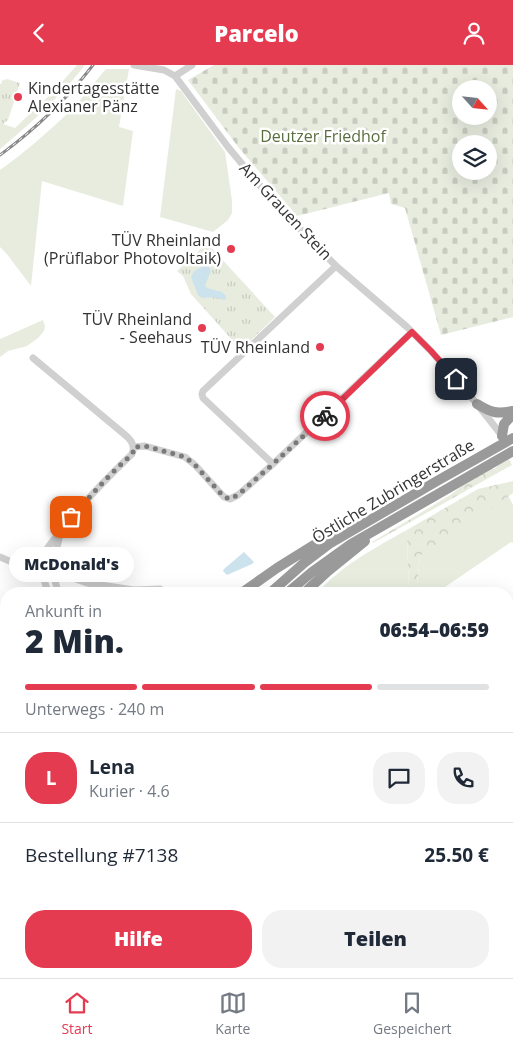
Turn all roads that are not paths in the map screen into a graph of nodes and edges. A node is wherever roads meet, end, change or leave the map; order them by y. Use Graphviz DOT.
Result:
graph roads {
  1 [pos="134,65"];
  2 [pos="192,65"];
  3 [pos="164,67"];
  4 [pos="175,76"];
  5 [pos="336,265"];
  6 [pos="412,332"];
  7 [pos="33,358"];
  8 [pos="477,404"];
  9 [pos="513,412"];
  10 [pos="508,437"];
  11 [pos="134,447"];
  12 [pos="513,451"];
  13 [pos="273,464"];
  14 [pos="384,526"];
  15 [pos="61,531"];
  16 [pos="342,537"];
  17 [pos="0,557"];
  18 [pos="22,565"];
  19 [pos="42,566"];
  20 [pos="53,570"];
  21 [pos="43,575"];
  22 [pos="47,587"];
  23 [pos="56,587"];
  24 [pos="111,587"];
  25 [pos="250,587"];
  26 [pos="277,587"];
  27 [pos="294,587"];
  28 [pos="311,587"];
  1 -- 3 [label="street"];
  2 -- 4 [label="street"];
  3 -- 4 [label="street"];
  4 -- 5 [label="street, Am Grauen Stein"];
  5 -- 6 [label="street, Am Grauen Stein"];
  5 -- 13 [label="street"];
  6 -- 8 [label="street, Am Grauen Stein"];
  6 -- 13 [label="street"];
  7 -- 11 [label="street"];
  8 -- 9 [label="highway"];
  8 -- 10 [label="street, Am Grauen Stein"];
  9 -- 10 [label="highway"];
  10 -- 12 [label="street, Am Grauen Stein"];
  10 -- 16 [label="highway, Östliche Zubringerstraße"];
  11 -- 13 [label="street"];
  11 -- 15 [label="street"];
  12 -- 14 [label="highway, Östliche Zubringerstraße"];
  14 -- 27 [label="highway, Östliche Zubringerstraße"];
  14 -- 28 [label="highway"];
  15 -- 19 [label="street"];
  15 -- 20 [label="street"];
  16 -- 25 [label="highway"];
  16 -- 26 [label="highway, Östliche Zubringerstraße"];
  17 -- 18 [label="street"];
  18 -- 19 [label="street"];
  18 -- 21 [label="street"];
  19 -- 20 [label="street"];
  19 -- 21 [label="street"];
  20 -- 21 [label="street"];
  20 -- 23 [label="street"];
  20 -- 24 [label="street"];
  21 -- 22 [label="street"];
}
